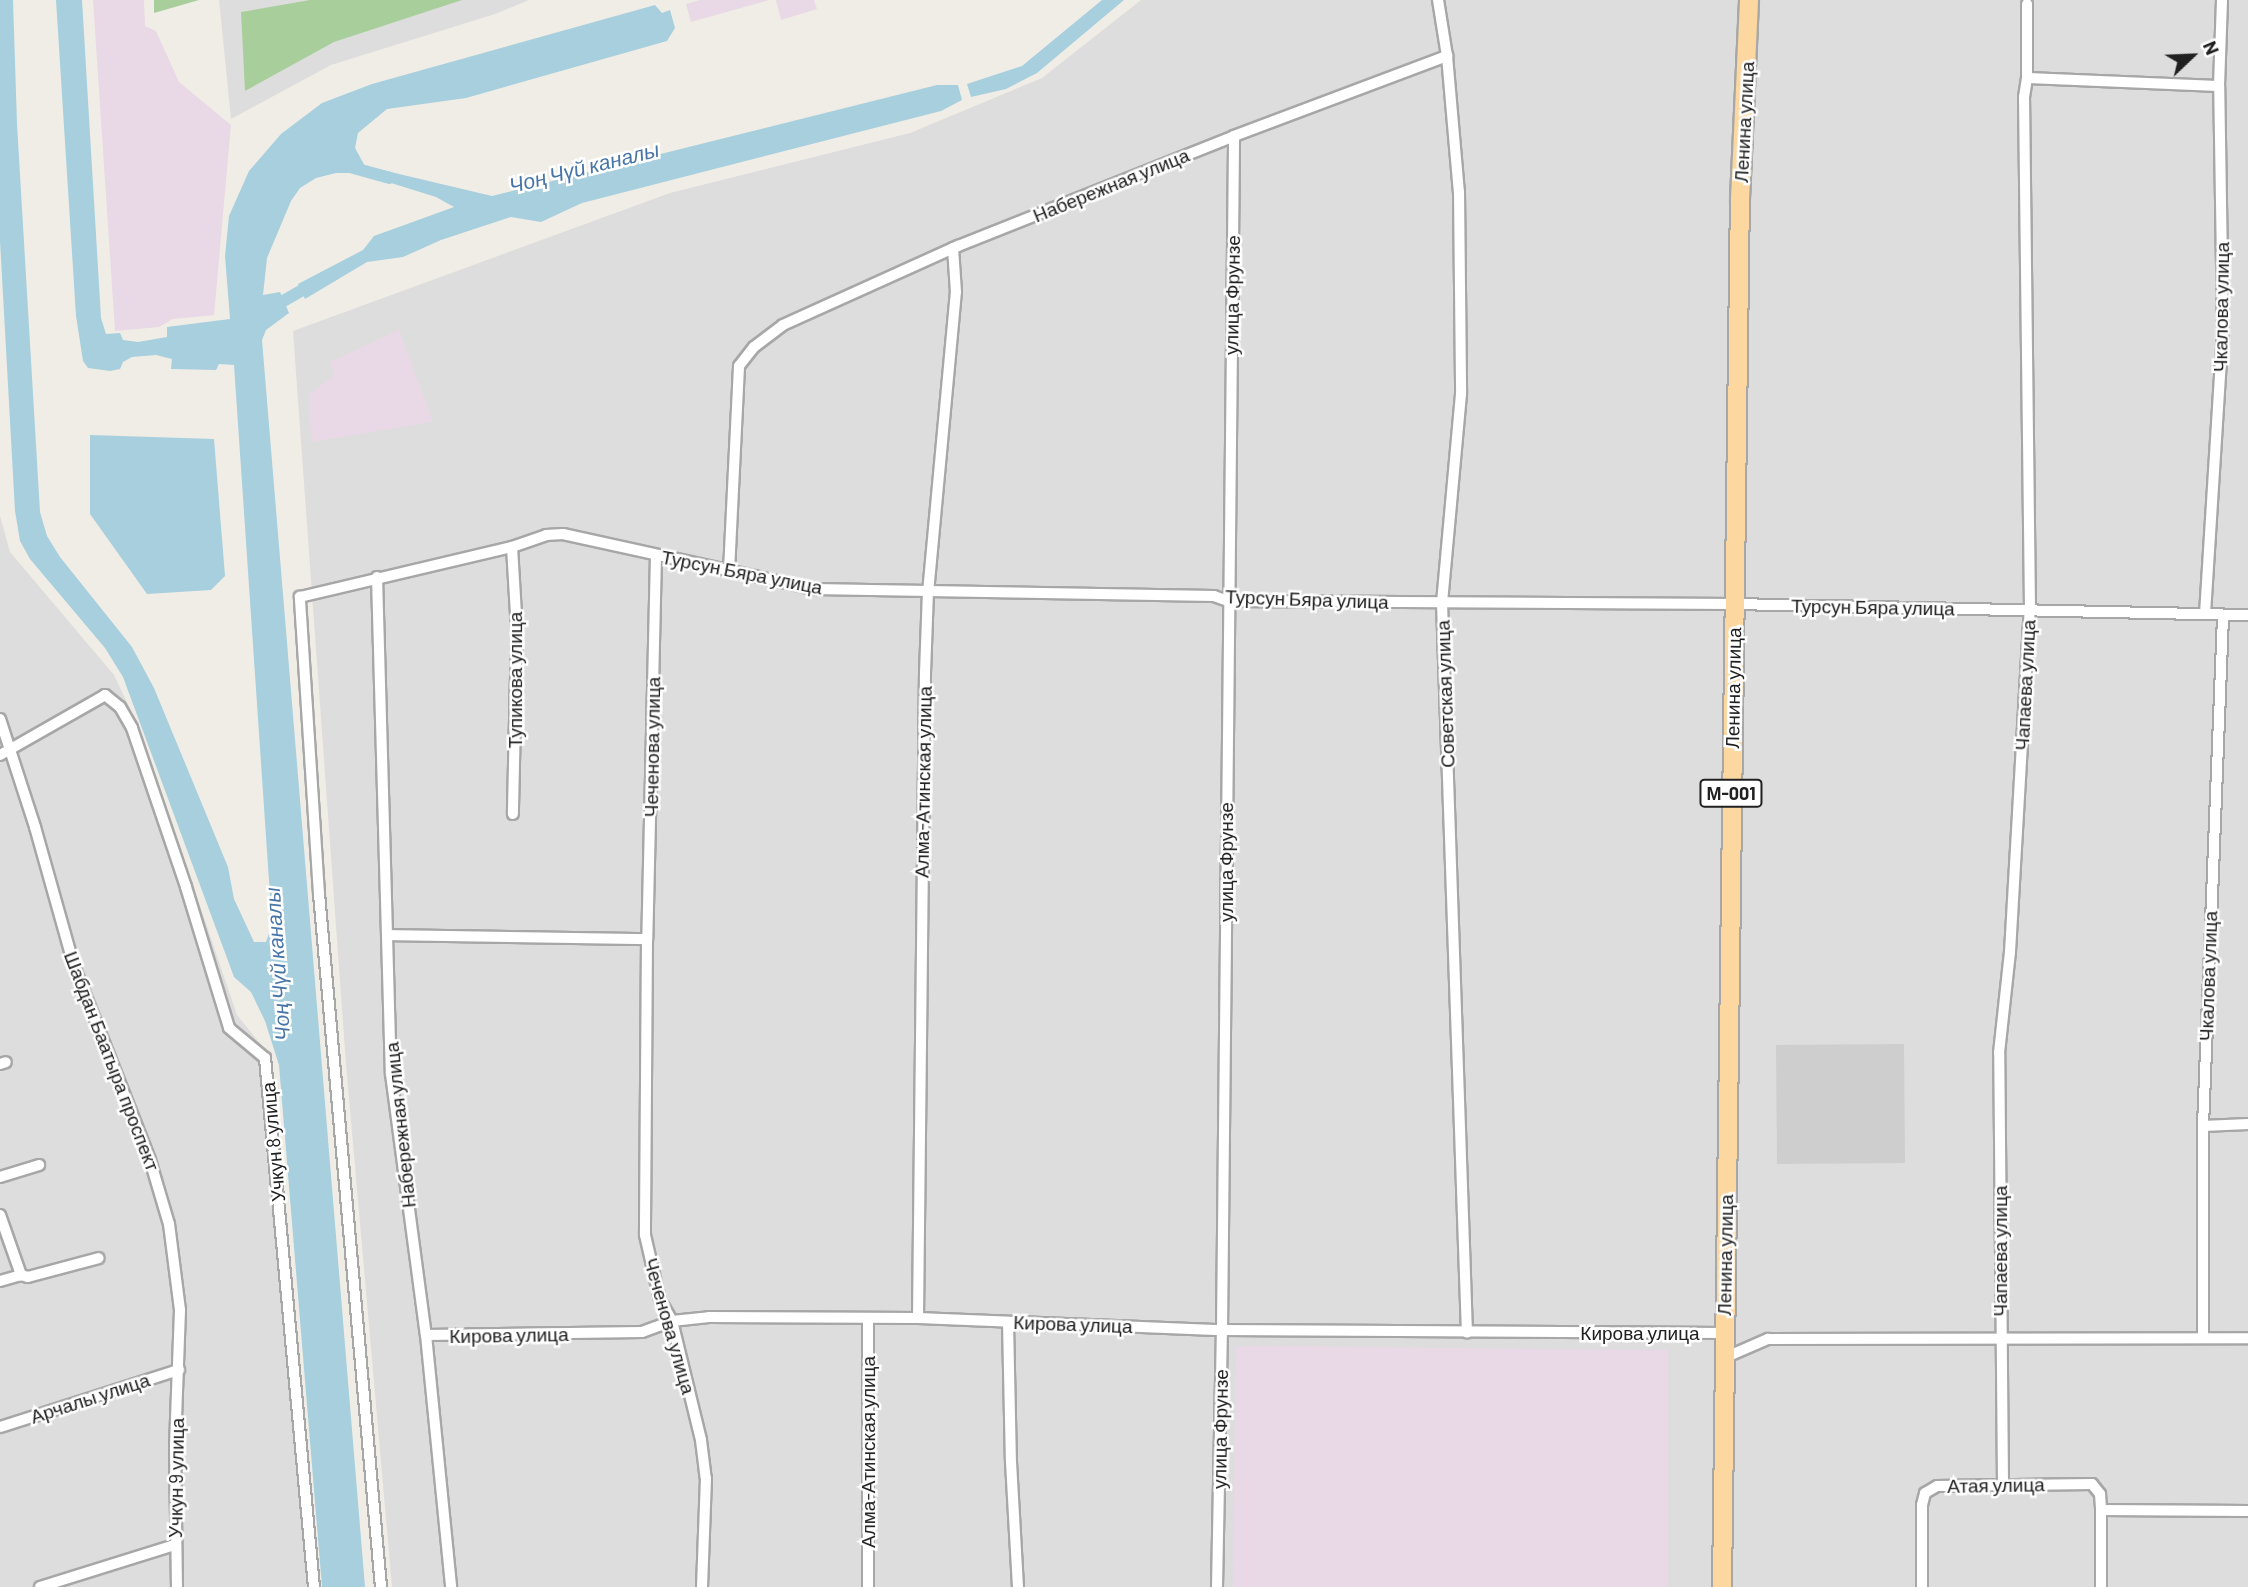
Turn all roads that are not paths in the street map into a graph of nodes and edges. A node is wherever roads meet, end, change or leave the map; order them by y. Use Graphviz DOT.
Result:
graph roads {
  1 [pos="1438,0"];
  2 [pos="1749,0"];
  3 [pos="2221,0"];
  4 [pos="2027,4"];
  5 [pos="1447,56"];
  6 [pos="2027,78"];
  7 [pos="2219,86"];
  8 [pos="1234,136"];
  9 [pos="953,248"];
  10 [pos="512,547"];
  11 [pos="656,555"];
  12 [pos="729,571"];
  13 [pos="377,578"];
  14 [pos="928,593"];
  15 [pos="1228,601"];
  16 [pos="1442,603"];
  17 [pos="1734,604"];
  18 [pos="2030,609"];
  19 [pos="2205,614"];
  20 [pos="2248,615"];
  21 [pos="2223,616"];
  22 [pos="0,719"];
  23 [pos="12,749"];
  24 [pos="0,755"];
  25 [pos="513,814"];
  26 [pos="388,935"];
  27 [pos="648,939"];
  28 [pos="2248,1124"];
  29 [pos="2203,1126"];
  30 [pos="39,1165"];
  31 [pos="0,1177"];
  32 [pos="0,1215"];
  33 [pos="100,1258"];
  34 [pos="21,1275"];
  35 [pos="0,1281"];
  36 [pos="868,1318"];
  37 [pos="918,1318"];
  38 [pos="672,1321"];
  39 [pos="1008,1322"];
  40 [pos="1222,1330"];
  41 [pos="1466,1333"];
  42 [pos="1724,1333"];
  43 [pos="426,1335"];
  44 [pos="2001,1336"];
  45 [pos="2203,1337"];
  46 [pos="2248,1338"];
  47 [pos="1724,1358"];
  48 [pos="179,1370"];
  49 [pos="0,1427"];
  50 [pos="2003,1484"];
  51 [pos="2101,1510"];
  52 [pos="2248,1511"];
  53 [pos="175,1545"];
  54 [pos="40,1587"];
  55 [pos="177,1587"];
  56 [pos="314,1587"];
  57 [pos="381,1587"];
  58 [pos="452,1587"];
  59 [pos="702,1587"];
  60 [pos="868,1587"];
  61 [pos="1018,1587"];
  62 [pos="1217,1587"];
  63 [pos="1721,1587"];
  64 [pos="1922,1587"];
  65 [pos="2101,1587"];
  1 -- 5 [label="street"];
  2 -- 17 [label="main road, Ленина улица / М-001"];
  3 -- 7 [label="street, Чкалова улица"];
  4 -- 6 [label="street, Чапаева улица"];
  5 -- 8 [label="street, Набережная улица"];
  5 -- 16 [label="street, Советская улица"];
  6 -- 7 [label="street"];
  6 -- 18 [label="street, Чапаева улица"];
  7 -- 19 [label="street, Чкалова улица"];
  8 -- 9 [label="street, Набережная улица"];
  8 -- 15 [label="street, улица Фрунзе"];
  9 -- 12 [label="street, Набережная улица"];
  9 -- 14 [label="street, Алма-Атинская улица"];
  10 -- 11 [label="street, Турсун Бяра улица"];
  10 -- 13 [label="street, Турсун Бяра улица"];
  10 -- 25 [label="street, Тупикова улица"];
  11 -- 12 [label="street, Турсун Бяра улица"];
  11 -- 27 [label="street, Чеченова улица"];
  12 -- 14 [label="street, Турсун Бяра улица"];
  13 -- 26 [label="street, Набережная улица"];
  13 -- 57 [label="street, Турсун Бяра улица"];
  14 -- 15 [label="street, Турсун Бяра улица"];
  14 -- 37 [label="street, Алма-Атинская улица"];
  15 -- 16 [label="street, Турсун Бяра улица"];
  15 -- 40 [label="street, улица Фрунзе"];
  16 -- 17 [label="street, Турсун Бяра улица"];
  16 -- 41 [label="street, Советская улица"];
  17 -- 18 [label="street, Турсун Бяра улица"];
  17 -- 42 [label="main road, Ленина улица / М-001"];
  18 -- 19 [label="street, Турсун Бяра улица"];
  18 -- 44 [label="street, Чапаева улица"];
  19 -- 21 [label="street, Турсун Бяра улица"];
  20 -- 21 [label="street, Турсун Бяра улица"];
  21 -- 29 [label="street, Чкалова улица"];
  22 -- 23 [label="street, Шабдан Баатыра проспект"];
  23 -- 24 [label="street"];
  23 -- 48 [label="street, Шабдан Баатыра проспект"];
  23 -- 56 [label="street, Учкун 8 улица"];
  26 -- 27 [label="street"];
  26 -- 43 [label="street, Набережная улица"];
  27 -- 38 [label="street, Чеченова улица"];
  28 -- 29 [label="street"];
  29 -- 45 [label="street, Чкалова улица"];
  30 -- 31 [label="street"];
  32 -- 34 [label="street"];
  33 -- 34 [label="street"];
  34 -- 35 [label="street"];
  36 -- 37 [label="street, Кирова улица"];
  36 -- 38 [label="street, Кирова улица"];
  36 -- 60 [label="street, Алма-Атинская улица"];
  37 -- 39 [label="street, Кирова улица"];
  38 -- 43 [label="street, Кирова улица"];
  38 -- 59 [label="street, Чеченова улица"];
  39 -- 40 [label="street, Кирова улица"];
  39 -- 61 [label="street"];
  40 -- 41 [label="street, Кирова улица"];
  40 -- 62 [label="street, улица Фрунзе"];
  41 -- 42 [label="street, Кирова улица"];
  42 -- 47 [label="main road, Ленина улица / М-001"];
  43 -- 58 [label="street, Набережная улица"];
  44 -- 45 [label="street, Кирова улица"];
  44 -- 47 [label="street, Кирова улица"];
  44 -- 50 [label="street, Чапаева улица"];
  45 -- 46 [label="street, Кирова улица"];
  47 -- 63 [label="main road, Ленина улица / М-001"];
  48 -- 49 [label="street, Арчалы улица"];
  48 -- 53 [label="street, Учкун 9 улица"];
  50 -- 51 [label="street, Атая улица"];
  50 -- 64 [label="street, Атая улица"];
  51 -- 52 [label="street"];
  51 -- 65 [label="street"];
  53 -- 54 [label="street"];
  53 -- 55 [label="street, Учкун 9 улица"];
}
